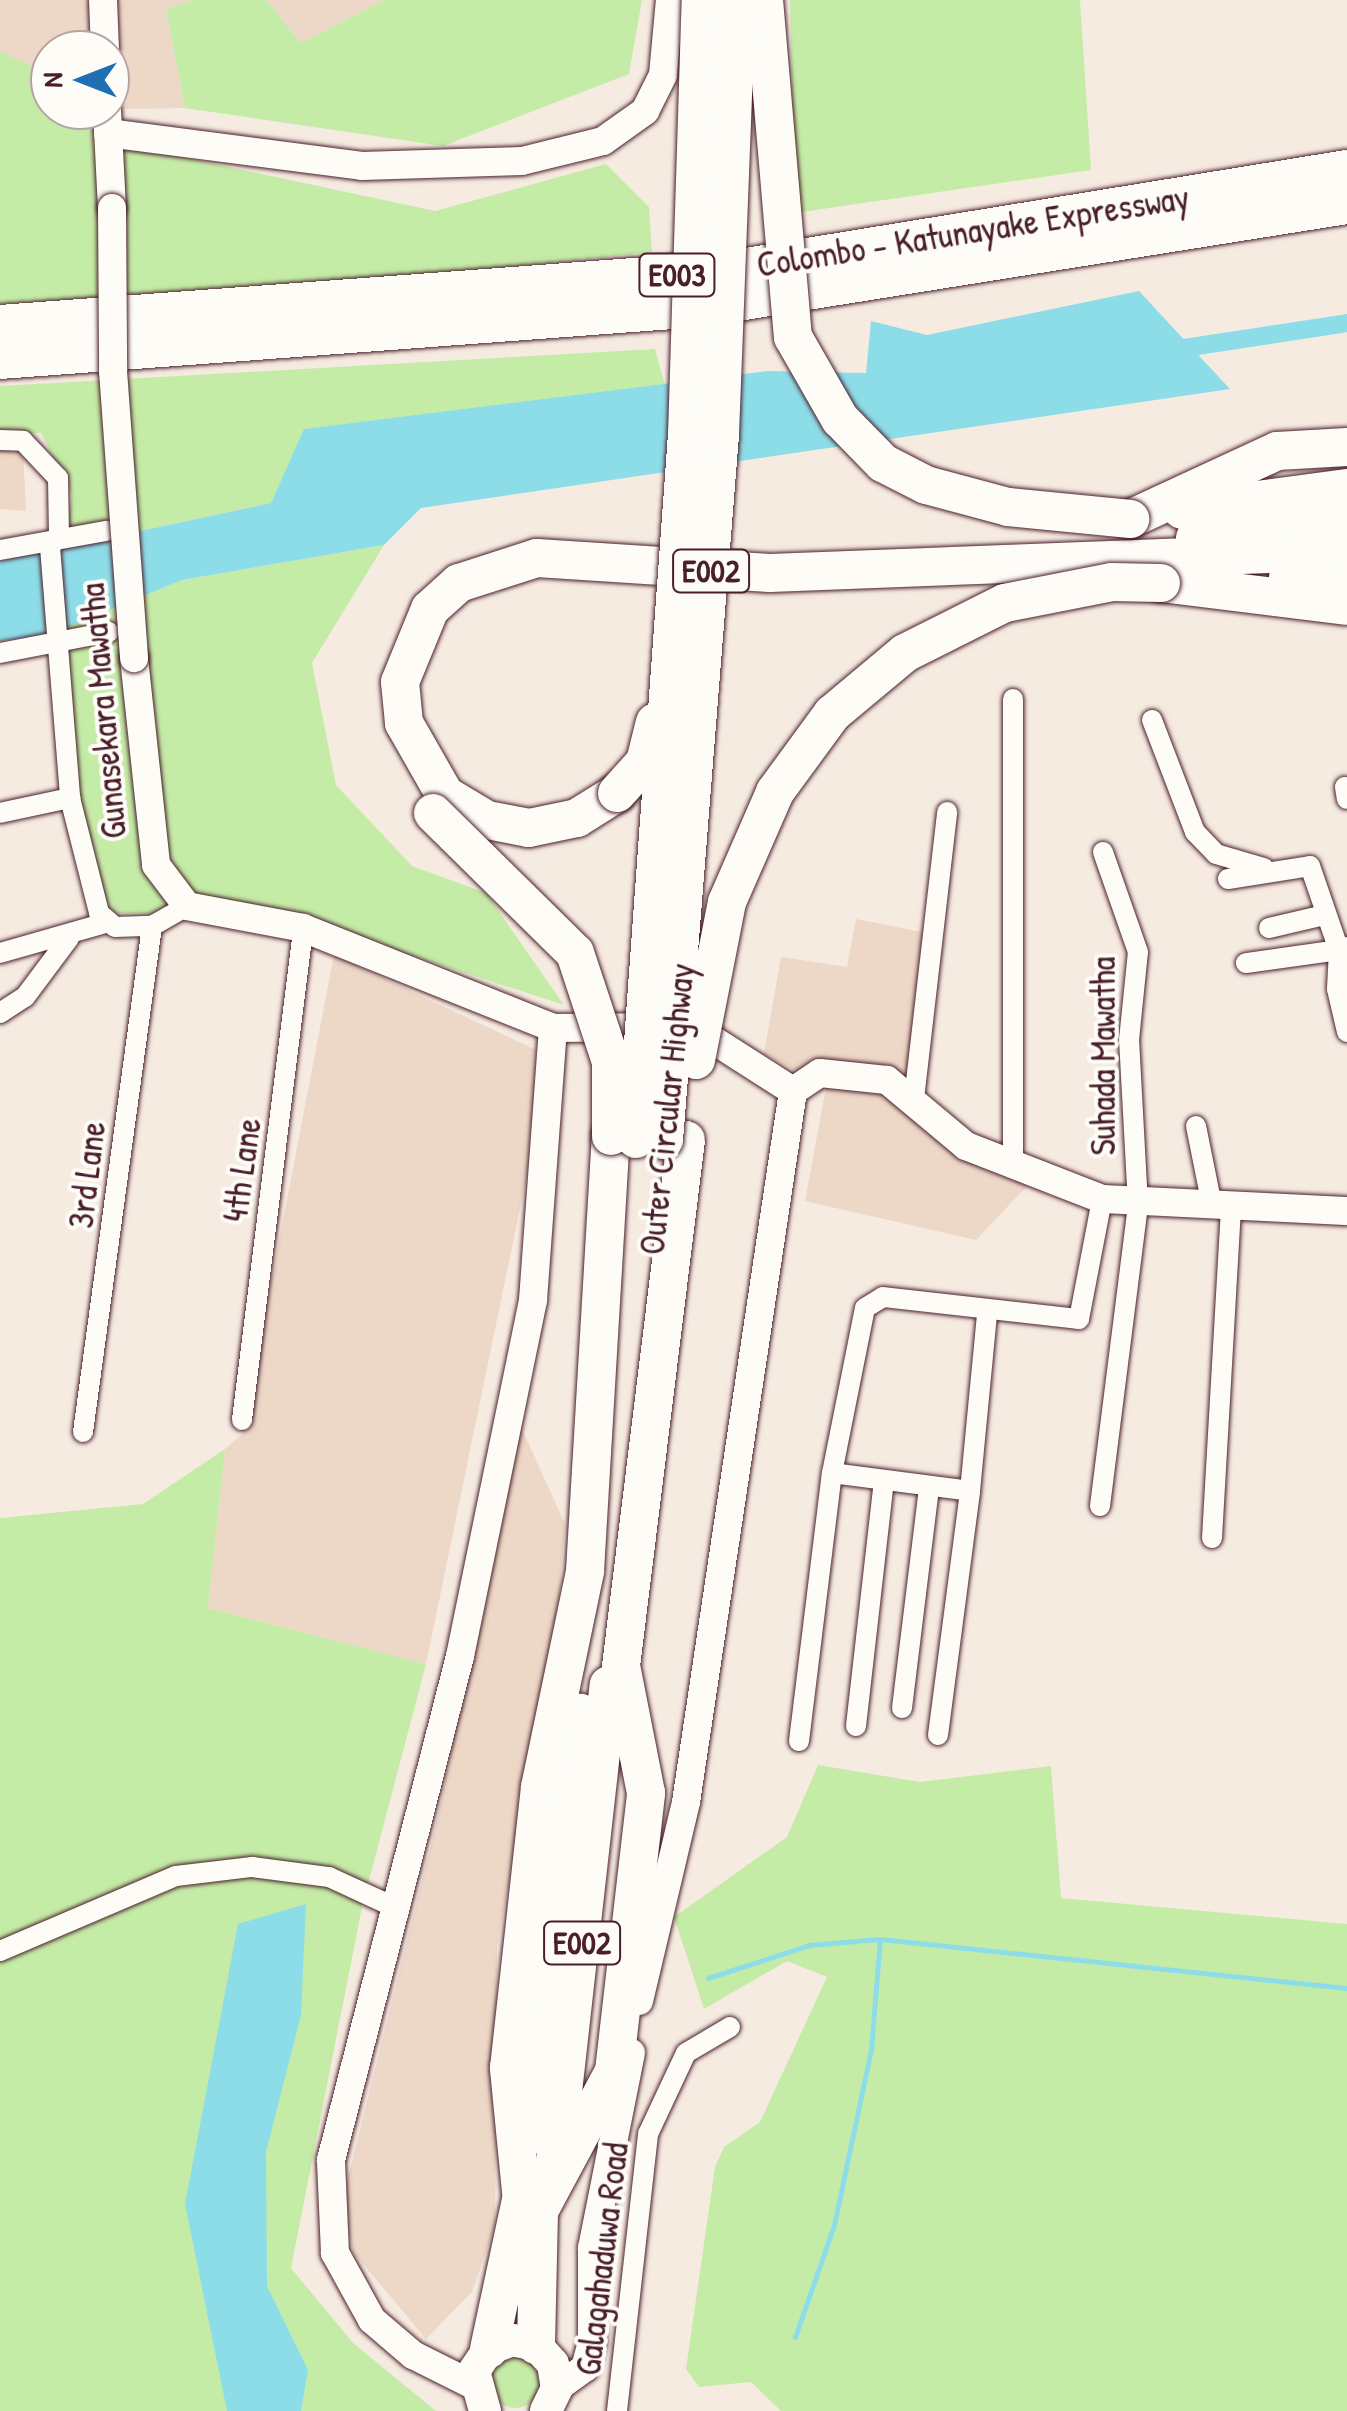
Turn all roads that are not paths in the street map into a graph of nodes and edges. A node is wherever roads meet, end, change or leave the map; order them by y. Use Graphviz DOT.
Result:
graph roads {
  1 [pos="104,0"];
  2 [pos="670,0"];
  3 [pos="700,0"];
  4 [pos="737,0"];
  5 [pos="764,0"];
  6 [pos="104,30"];
  7 [pos="130,126"];
  8 [pos="108,130"];
  9 [pos="1347,152"];
  10 [pos="1347,169"];
  11 [pos="1347,205"];
  12 [pos="1072,216"];
  13 [pos="1347,219"];
  14 [pos="1162,237"];
  15 [pos="0,324"];
  16 [pos="0,360"];
  17 [pos="687,435"];
  18 [pos="0,440"];
  19 [pos="1347,447"];
  20 [pos="1347,460"];
  21 [pos="1347,473"];
  22 [pos="1347,488"];
  23 [pos="1347,503"];
  24 [pos="1220,504"];
  25 [pos="1130,519"];
  26 [pos="1347,519"];
  27 [pos="106,532"];
  28 [pos="1347,532"];
  29 [pos="54,541"];
  30 [pos="0,550"];
  31 [pos="1347,551"];
  32 [pos="1170,561"];
  33 [pos="1347,563"];
  34 [pos="1347,578"];
  35 [pos="1347,593"];
  36 [pos="1347,606"];
  37 [pos="109,632"];
  38 [pos="56,633"];
  39 [pos="0,653"];
  40 [pos="1013,698"];
  41 [pos="1152,720"];
  42 [pos="70,798"];
  43 [pos="947,812"];
  44 [pos="0,814"];
  45 [pos="1104,852"];
  46 [pos="1266,868"];
  47 [pos="1228,879"];
  48 [pos="188,906"];
  49 [pos="1325,915"];
  50 [pos="105,923"];
  51 [pos="152,926"];
  52 [pos="304,928"];
  53 [pos="1269,928"];
  54 [pos="70,938"];
  55 [pos="1343,949"];
  56 [pos="0,953"];
  57 [pos="1246,963"];
  58 [pos="0,1013"];
  59 [pos="553,1028"];
  60 [pos="1347,1032"];
  61 [pos="793,1091"];
  62 [pos="914,1099"];
  63 [pos="1196,1126"];
  64 [pos="649,1139"];
  65 [pos="1013,1168"];
  66 [pos="1102,1199"];
  67 [pos="1138,1205"];
  68 [pos="1221,1206"];
  69 [pos="1347,1211"];
  70 [pos="986,1315"];
  71 [pos="242,1420"];
  72 [pos="83,1432"];
  73 [pos="832,1473"];
  74 [pos="884,1482"];
  75 [pos="928,1488"];
  76 [pos="970,1491"];
  77 [pos="1100,1506"];
  78 [pos="1212,1538"];
  79 [pos="606,1679"];
  80 [pos="902,1708"];
  81 [pos="856,1726"];
  82 [pos="938,1735"];
  83 [pos="799,1741"];
  84 [pos="392,1906"];
  85 [pos="0,1951"];
  86 [pos="730,2028"];
  87 [pos="531,2212"];
  88 [pos="536,2345"];
  89 [pos="489,2348"];
  90 [pos="479,2398"];
  91 [pos="551,2400"];
  92 [pos="617,2411"];
  1 -- 6 [label="street"];
  2 -- 7 [label="street"];
  3 -- 17 [label="highway, Outer Circular Highway / E002, bridge"];
  4 -- 64 [label="highway, Outer Circular Highway / E002, bridge"];
  5 -- 25 [label="highway, bridge"];
  8 -- 48 [label="street, Gunasekara Mawatha, bridge"];
  9 -- 12 [label="highway"];
  10 -- 12 [label="highway, Colombo - Katunayake Expressway / E003"];
  11 -- 14 [label="highway, Colombo - Katunayake Expressway / E003"];
  12 -- 15 [label="highway, Colombo - Katunayake Expressway / E003"];
  13 -- 14 [label="highway"];
  14 -- 16 [label="highway, Colombo - Katunayake Expressway / E003"];
  17 -- 32 [label="highway, bridge"];
  17 -- 64 [label="highway, Outer Circular Highway / E002, bridge"];
  18 -- 29 [label="street"];
  19 -- 25 [label="highway"];
  20 -- 25 [label="highway"];
  21 -- 24 [label="highway"];
  22 -- 24 [label="highway"];
  23 -- 25 [label="highway"];
  24 -- 25 [label="highway"];
  26 -- 32 [label="highway"];
  27 -- 29 [label="street"];
  28 -- 32 [label="highway"];
  29 -- 30 [label="street"];
  29 -- 38 [label="street"];
  31 -- 32 [label="highway"];
  32 -- 33 [label="highway"];
  32 -- 34 [label="highway"];
  32 -- 35 [label="highway"];
  32 -- 36 [label="highway"];
  32 -- 64 [label="highway, bridge"];
  32 -- 64 [label="highway, bridge"];
  37 -- 38 [label="street"];
  38 -- 39 [label="street"];
  38 -- 42 [label="street"];
  40 -- 65 [label="street"];
  41 -- 46 [label="street"];
  42 -- 44 [label="street"];
  42 -- 50 [label="street"];
  43 -- 62 [label="street"];
  45 -- 67 [label="street, Suhada Mawatha"];
  46 -- 47 [label="street"];
  46 -- 49 [label="street"];
  48 -- 51 [label="street"];
  48 -- 52 [label="street"];
  49 -- 53 [label="street"];
  49 -- 55 [label="street"];
  50 -- 51 [label="street"];
  50 -- 54 [label="street"];
  51 -- 72 [label="street, 3rd Lane"];
  52 -- 59 [label="street"];
  52 -- 71 [label="street, 4th Lane"];
  54 -- 56 [label="street"];
  54 -- 58 [label="street"];
  55 -- 57 [label="street"];
  55 -- 60 [label="street"];
  59 -- 61 [label="street"];
  59 -- 84 [label="street"];
  61 -- 62 [label="street"];
  61 -- 91 [label="street"];
  62 -- 65 [label="street"];
  63 -- 68 [label="street"];
  64 -- 79 [label="highway, Outer Circular Highway / E002"];
  64 -- 87 [label="highway"];
  65 -- 66 [label="street"];
  66 -- 67 [label="street"];
  66 -- 70 [label="street"];
  67 -- 68 [label="street"];
  67 -- 77 [label="street, Suhada Mawatha"];
  68 -- 69 [label="street"];
  68 -- 78 [label="street"];
  70 -- 73 [label="street"];
  70 -- 76 [label="street"];
  73 -- 74 [label="street"];
  73 -- 83 [label="street"];
  74 -- 75 [label="street"];
  74 -- 81 [label="street"];
  75 -- 76 [label="street"];
  75 -- 80 [label="street"];
  76 -- 82 [label="street"];
  79 -- 87 [label="highway, Outer Circular Highway / E002"];
  79 -- 87 [label="highway"];
  79 -- 87 [label="highway"];
  84 -- 85 [label="street"];
  84 -- 90 [label="street"];
  86 -- 92 [label="street, Galagahaduwa Road"];
  87 -- 88 [label="highway"];
  87 -- 89 [label="highway"];
  88 -- 89 [label="main road"];
  88 -- 91 [label="main road"];
  89 -- 90 [label="main road"];
}
